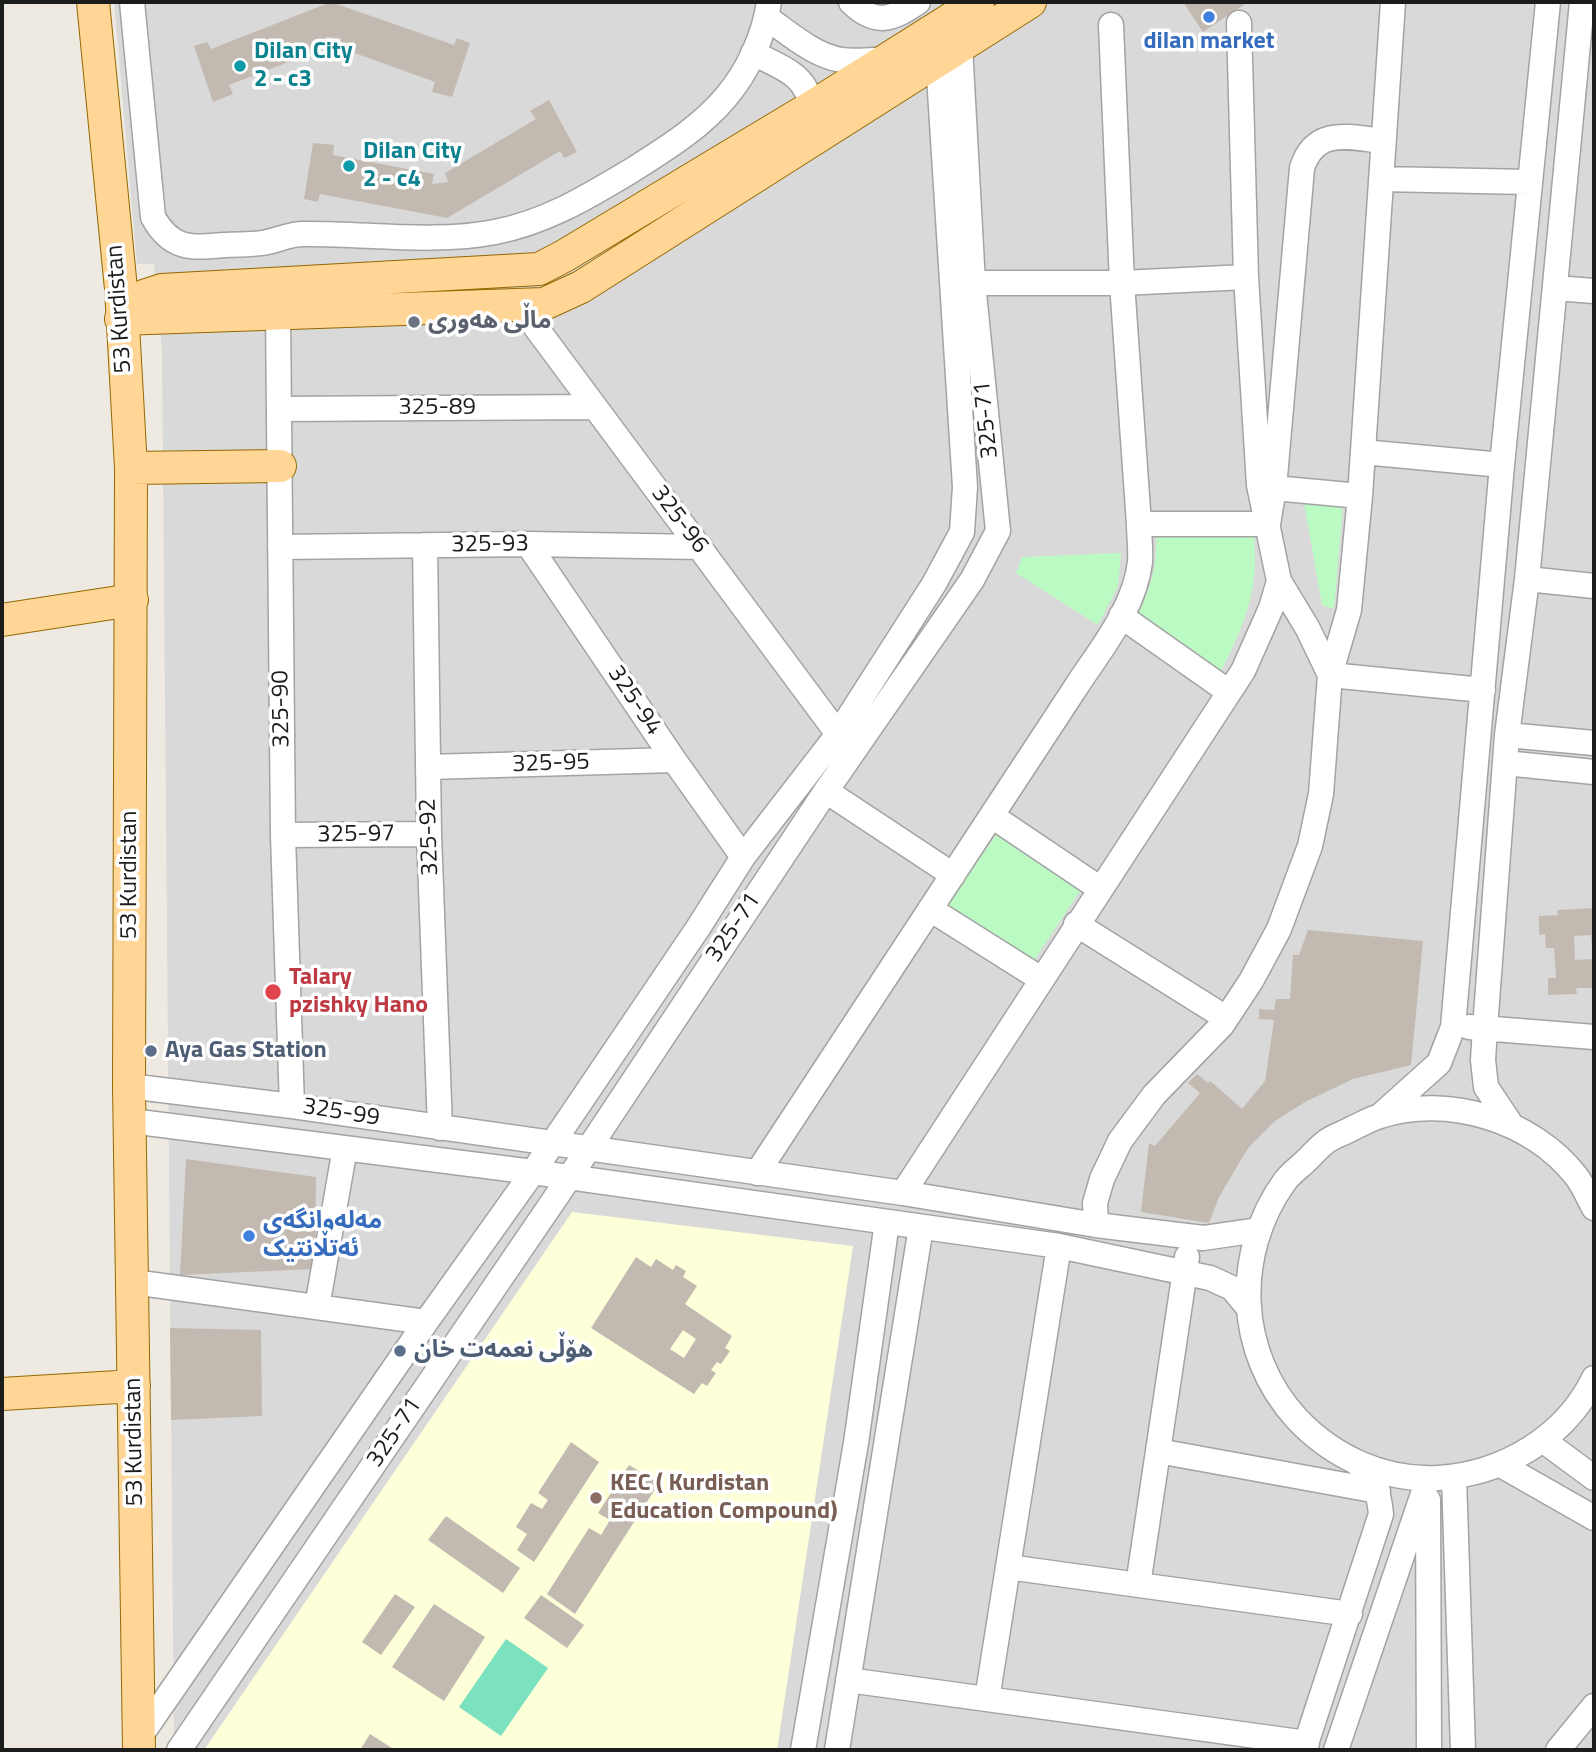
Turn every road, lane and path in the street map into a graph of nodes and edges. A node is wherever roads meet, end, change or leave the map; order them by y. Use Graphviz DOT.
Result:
graph roads {
  1 [pos="93,2"];
  2 [pos="132,2"];
  3 [pos="851,2"];
  4 [pos="918,2"];
  5 [pos="1030,2"];
  6 [pos="1393,2"];
  7 [pos="1548,2"];
  8 [pos="1582,2"];
  9 [pos="775,12"];
  10 [pos="1239,23"];
  11 [pos="1111,25"];
  12 [pos="952,31"];
  13 [pos="759,56"];
  14 [pos="890,58"];
  15 [pos="810,108"];
  16 [pos="1382,141"];
  17 [pos="1381,178"];
  18 [pos="1529,181"];
  19 [pos="1246,277"];
  20 [pos="973,283"];
  21 [pos="1122,283"];
  22 [pos="1555,288"];
  23 [pos="1594,291"];
  24 [pos="520,306"];
  25 [pos="278,313"];
  26 [pos="121,319"];
  27 [pos="595,407"];
  28 [pos="279,409"];
  29 [pos="1363,452"];
  30 [pos="1502,465"];
  31 [pos="280,467"];
  32 [pos="131,468"];
  33 [pos="1275,488"];
  34 [pos="1360,496"];
  35 [pos="1139,524"];
  36 [pos="1268,524"];
  37 [pos="528,544"];
  38 [pos="425,545"];
  39 [pos="281,547"];
  40 [pos="700,547"];
  41 [pos="1527,579"];
  42 [pos="1279,581"];
  43 [pos="1594,586"];
  44 [pos="132,600"];
  45 [pos="1121,616"];
  46 [pos="2,620"];
  47 [pos="1330,675"];
  48 [pos="1483,690"];
  49 [pos="1229,692"];
  50 [pos="838,734"];
  51 [pos="1507,735"];
  52 [pos="1594,743"];
  53 [pos="674,760"];
  54 [pos="1505,763"];
  55 [pos="428,768"];
  56 [pos="1594,772"];
  57 [pos="826,790"];
  58 [pos="992,816"];
  59 [pos="429,834"];
  60 [pos="283,835"];
  61 [pos="743,857"];
  62 [pos="953,875"];
  63 [pos="1099,888"];
  64 [pos="930,909"];
  65 [pos="1076,924"];
  66 [pos="1041,979"];
  67 [pos="1226,1018"];
  68 [pos="1453,1027"];
  69 [pos="1485,1028"];
  70 [pos="1594,1037"];
  71 [pos="129,1086"];
  72 [pos="171,1091"];
  73 [pos="292,1106"];
  74 [pos="1380,1116"];
  75 [pos="131,1121"];
  76 [pos="166,1126"];
  77 [pos="1512,1126"];
  78 [pos="440,1128"];
  79 [pos="553,1142"];
  80 [pos="345,1148"];
  81 [pos="587,1148"];
  82 [pos="533,1172"];
  83 [pos="757,1173"];
  84 [pos="1585,1176"];
  85 [pos="569,1178"];
  86 [pos="903,1192"];
  87 [pos="1594,1208"];
  88 [pos="887,1222"];
  89 [pos="1096,1225"];
  90 [pos="921,1227"];
  91 [pos="1258,1230"];
  92 [pos="1191,1237"];
  93 [pos="1059,1246"];
  94 [pos="1185,1271"];
  95 [pos="132,1282"];
  96 [pos="1247,1306"];
  97 [pos="317,1307"];
  98 [pos="426,1322"];
  99 [pos="1594,1378"];
  100 [pos="134,1386"];
  101 [pos="2,1394"];
  102 [pos="1544,1441"];
  103 [pos="1158,1451"];
  104 [pos="1357,1464"];
  105 [pos="1501,1465"];
  106 [pos="1454,1477"];
  107 [pos="1594,1478"];
  108 [pos="1428,1479"];
  109 [pos="1378,1491"];
  110 [pos="1594,1518"];
  111 [pos="1008,1567"];
  112 [pos="1138,1585"];
  113 [pos="1350,1614"];
  114 [pos="848,1680"];
  115 [pos="987,1699"];
  116 [pos="1594,1706"];
  117 [pos="139,1744"];
  118 [pos="1305,1747"];
  119 [pos="179,1750"];
  120 [pos="803,1750"];
  121 [pos="837,1750"];
  122 [pos="1336,1750"];
  123 [pos="1429,1750"];
  124 [pos="1463,1750"];
  125 [pos="1558,1750"];
  1 -- 26 [label="main road, 53 Kurdistan"];
  2 -- 13 [label="street"];
  3 -- 4 [label="street"];
  5 -- 12 [label="main road"];
  6 -- 16 [label="street"];
  7 -- 18 [label="street"];
  8 -- 22 [label="street"];
  9 -- 13 [label="street"];
  9 -- 14 [label="street"];
  10 -- 19 [label="street"];
  11 -- 21 [label="street"];
  12 -- 14 [label="main road"];
  12 -- 20 [label="street, 325-71"];
  12 -- 24 [label="main road"];
  12 -- 50 [label="street, 325-71"];
  13 -- 15 [label="street"];
  14 -- 15 [label="main road"];
  15 -- 26 [label="main road"];
  16 -- 17 [label="street"];
  16 -- 33 [label="street"];
  17 -- 18 [label="street"];
  17 -- 29 [label="street"];
  18 -- 30 [label="street"];
  19 -- 21 [label="street"];
  19 -- 36 [label="street"];
  20 -- 21 [label="street"];
  20 -- 57 [label="street, 325-71"];
  21 -- 35 [label="street"];
  22 -- 23 [label="street"];
  22 -- 41 [label="street"];
  24 -- 25 [label="main road"];
  24 -- 27 [label="street, 325-96"];
  25 -- 26 [label="main road"];
  25 -- 28 [label="street, 325-90"];
  26 -- 32 [label="main road, 53 Kurdistan"];
  27 -- 28 [label="street, 325-89"];
  27 -- 40 [label="street, 325-96"];
  28 -- 31 [label="street, 325-90"];
  29 -- 30 [label="street"];
  29 -- 34 [label="street"];
  30 -- 48 [label="street"];
  31 -- 32 [label="main road"];
  31 -- 39 [label="street, 325-90"];
  32 -- 44 [label="main road, 53 Kurdistan"];
  33 -- 34 [label="street"];
  33 -- 36 [label="street"];
  34 -- 47 [label="street"];
  35 -- 36 [label="street"];
  35 -- 45 [label="street"];
  36 -- 42 [label="street"];
  37 -- 38 [label="street, 325-93"];
  37 -- 40 [label="street, 325-93"];
  37 -- 53 [label="street, 325-94"];
  38 -- 39 [label="street, 325-93"];
  38 -- 55 [label="street, 325-92"];
  39 -- 60 [label="street, 325-90"];
  40 -- 50 [label="street, 325-96"];
  41 -- 43 [label="street"];
  41 -- 51 [label="street"];
  42 -- 47 [label="street"];
  42 -- 49 [label="street"];
  44 -- 46 [label="main road"];
  44 -- 71 [label="main road, 53 Kurdistan"];
  45 -- 49 [label="street"];
  45 -- 58 [label="street"];
  47 -- 48 [label="street"];
  47 -- 67 [label="street"];
  48 -- 68 [label="street"];
  49 -- 63 [label="street"];
  50 -- 61 [label="street, 325-71"];
  51 -- 52 [label="street"];
  51 -- 54 [label="street"];
  53 -- 55 [label="street, 325-95"];
  53 -- 61 [label="street, 325-94"];
  54 -- 56 [label="street"];
  54 -- 69 [label="street"];
  55 -- 59 [label="street, 325-92"];
  57 -- 62 [label="street"];
  57 -- 81 [label="street, 325-71"];
  58 -- 62 [label="street"];
  58 -- 63 [label="street"];
  59 -- 60 [label="street, 325-97"];
  59 -- 78 [label="street, 325-92"];
  60 -- 73 [label="street, 325-90"];
  61 -- 79 [label="street, 325-71"];
  62 -- 64 [label="street"];
  63 -- 65 [label="street"];
  64 -- 66 [label="street"];
  64 -- 83 [label="street"];
  65 -- 66 [label="street"];
  65 -- 67 [label="street"];
  66 -- 86 [label="street"];
  67 -- 89 [label="street"];
  68 -- 69 [label="street"];
  68 -- 74 [label="street"];
  69 -- 70 [label="street"];
  69 -- 77 [label="street"];
  71 -- 72 [label="street, 325-99"];
  71 -- 75 [label="main road, 53 Kurdistan"];
  72 -- 73 [label="street, 325-99"];
  72 -- 76 [label="street"];
  73 -- 78 [label="street, 325-99"];
  74 -- 77 [label="street"];
  74 -- 91 [label="street"];
  75 -- 76 [label="street"];
  75 -- 95 [label="main road, 53 Kurdistan"];
  76 -- 80 [label="street"];
  77 -- 84 [label="street"];
  78 -- 79 [label="street, 325-99"];
  79 -- 81 [label="street, 325-99"];
  79 -- 82 [label="street, 325-71"];
  80 -- 82 [label="street"];
  80 -- 97 [label="street"];
  81 -- 83 [label="street, 325-99"];
  81 -- 85 [label="street, 325-71"];
  82 -- 85 [label="street"];
  82 -- 98 [label="street, 325-71"];
  83 -- 86 [label="street, 325-99"];
  84 -- 87 [label="street"];
  85 -- 88 [label="street"];
  85 -- 119 [label="street, 325-71"];
  86 -- 89 [label="street, 325-99"];
  88 -- 90 [label="street"];
  88 -- 120 [label="street"];
  89 -- 92 [label="street, 325-99"];
  90 -- 93 [label="street"];
  90 -- 114 [label="street"];
  91 -- 92 [label="street, 325-99"];
  91 -- 96 [label="street"];
  92 -- 94 [label="street"];
  93 -- 94 [label="street"];
  93 -- 111 [label="street"];
  94 -- 96 [label="street"];
  94 -- 103 [label="street"];
  95 -- 97 [label="street"];
  95 -- 100 [label="main road, 53 Kurdistan"];
  96 -- 104 [label="street"];
  97 -- 98 [label="street"];
  98 -- 117 [label="street, 325-71"];
  99 -- 102 [label="street"];
  100 -- 101 [label="main road"];
  100 -- 117 [label="main road, 53 Kurdistan"];
  102 -- 105 [label="street"];
  102 -- 107 [label="street"];
  103 -- 109 [label="street"];
  103 -- 112 [label="street"];
  104 -- 108 [label="street"];
  104 -- 109 [label="street"];
  105 -- 106 [label="street"];
  105 -- 110 [label="street"];
  106 -- 108 [label="street"];
  106 -- 124 [label="street"];
  108 -- 122 [label="street"];
  108 -- 123 [label="street"];
  109 -- 113 [label="street"];
  111 -- 112 [label="street"];
  111 -- 115 [label="street"];
  112 -- 113 [label="street"];
  113 -- 118 [label="street"];
  114 -- 115 [label="street"];
  114 -- 121 [label="street"];
  115 -- 118 [label="street"];
  116 -- 125 [label="street"];
}
